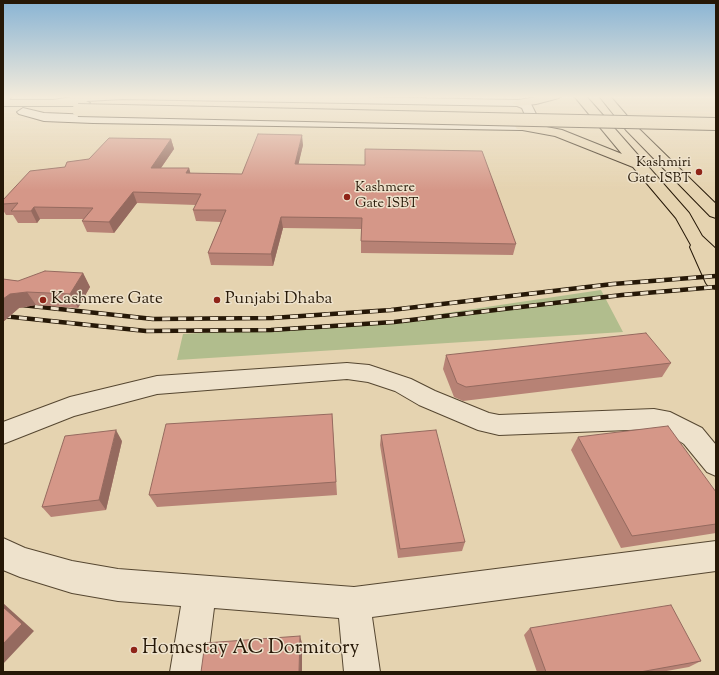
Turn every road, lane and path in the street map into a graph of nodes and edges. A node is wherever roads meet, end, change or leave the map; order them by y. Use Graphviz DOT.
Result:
graph roads {
  1 [pos="530,128"];
  2 [pos="605,128"];
  3 [pos="630,128"];
  4 [pos="636,164"];
  5 [pos="716,213"];
  6 [pos="695,239"];
  7 [pos="716,259"];
  8 [pos="716,283"];
  9 [pos="3,433"];
  10 [pos="716,464"];
  11 [pos="3,553"];
  12 [pos="716,556"];
  13 [pos="200,591"];
  14 [pos="354,603"];
  15 [pos="188,672"];
  16 [pos="362,672"];
  1 -- 4 [label="main road"];
  2 -- 4 [label="main road"];
  3 -- 5 [label="main road"];
  4 -- 6 [label="main road"];
  6 -- 7 [label="main road"];
  6 -- 8 [label="main road"];
  9 -- 10 [label="street"];
  11 -- 13 [label="street"];
  12 -- 14 [label="street"];
  13 -- 14 [label="street"];
  13 -- 15 [label="street"];
  14 -- 16 [label="street"];
}
